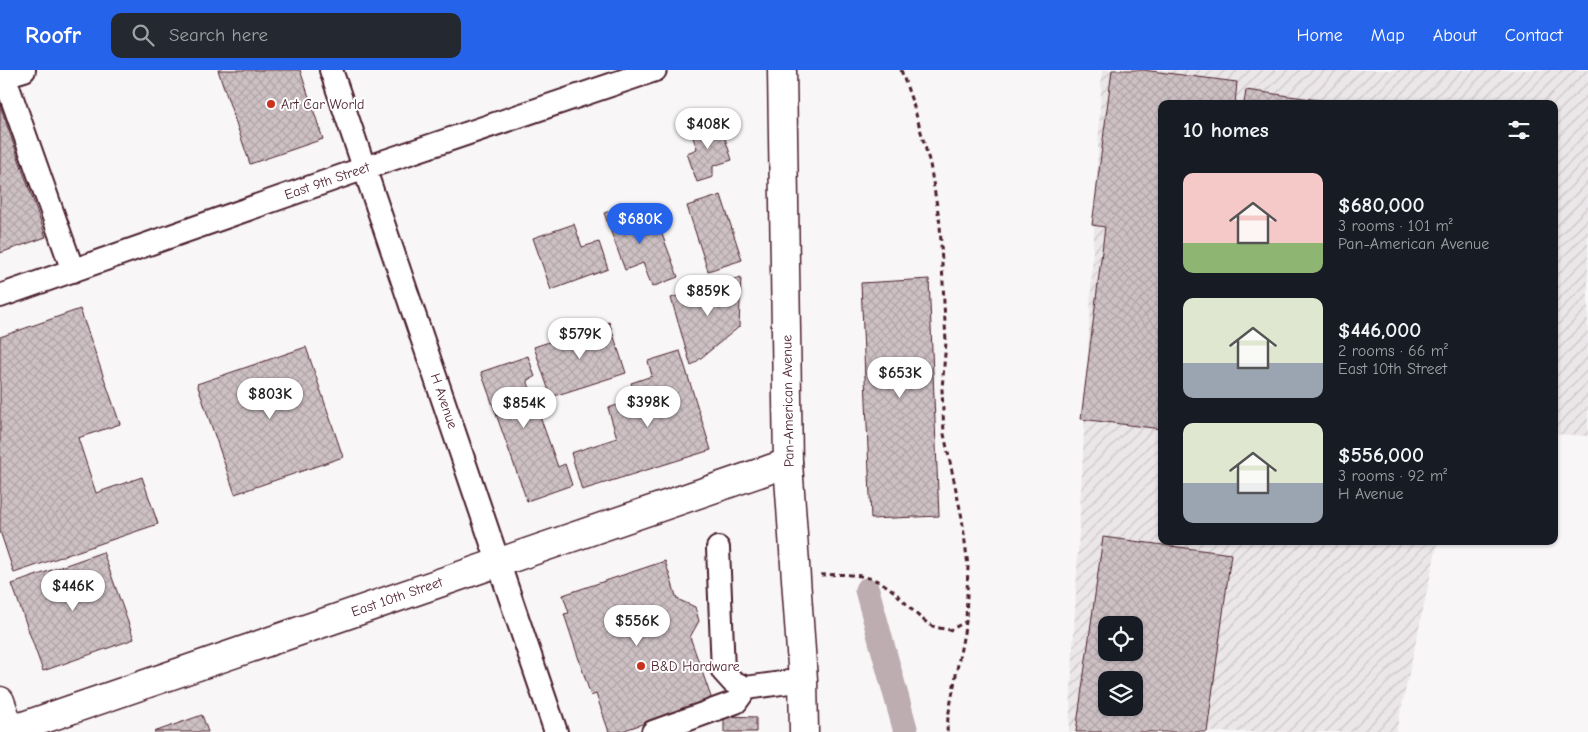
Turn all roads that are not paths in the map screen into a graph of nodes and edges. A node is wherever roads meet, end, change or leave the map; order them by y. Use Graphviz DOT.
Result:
graph roads {
  1 [pos="332,70"];
  2 [pos="656,70"];
  3 [pos="782,70"];
  4 [pos="10,72"];
  5 [pos="365,168"];
  6 [pos="73,271"];
  7 [pos="0,296"];
  8 [pos="788,463"];
  9 [pos="718,548"];
  10 [pos="498,563"];
  11 [pos="803,680"];
  12 [pos="746,688"];
  13 [pos="0,701"];
  14 [pos="9,731"];
  15 [pos="556,732"];
  16 [pos="653,732"];
  17 [pos="804,732"];
  1 -- 5 [label="street, H Avenue"];
  2 -- 5 [label="street, East 9th Street"];
  3 -- 8 [label="main road, Pan-American Avenue"];
  4 -- 6 [label="street"];
  5 -- 6 [label="street, East 9th Street"];
  5 -- 10 [label="street, H Avenue"];
  6 -- 7 [label="street, East 9th Street"];
  8 -- 10 [label="main road, East 10th Street"];
  8 -- 11 [label="main road, Pan-American Avenue"];
  9 -- 12 [label="street"];
  10 -- 14 [label="main road, East 10th Street"];
  10 -- 15 [label="street, H Avenue"];
  11 -- 12 [label="street"];
  11 -- 17 [label="main road, Pan-American Avenue"];
  12 -- 16 [label="street"];
  13 -- 14 [label="main road"];
}
